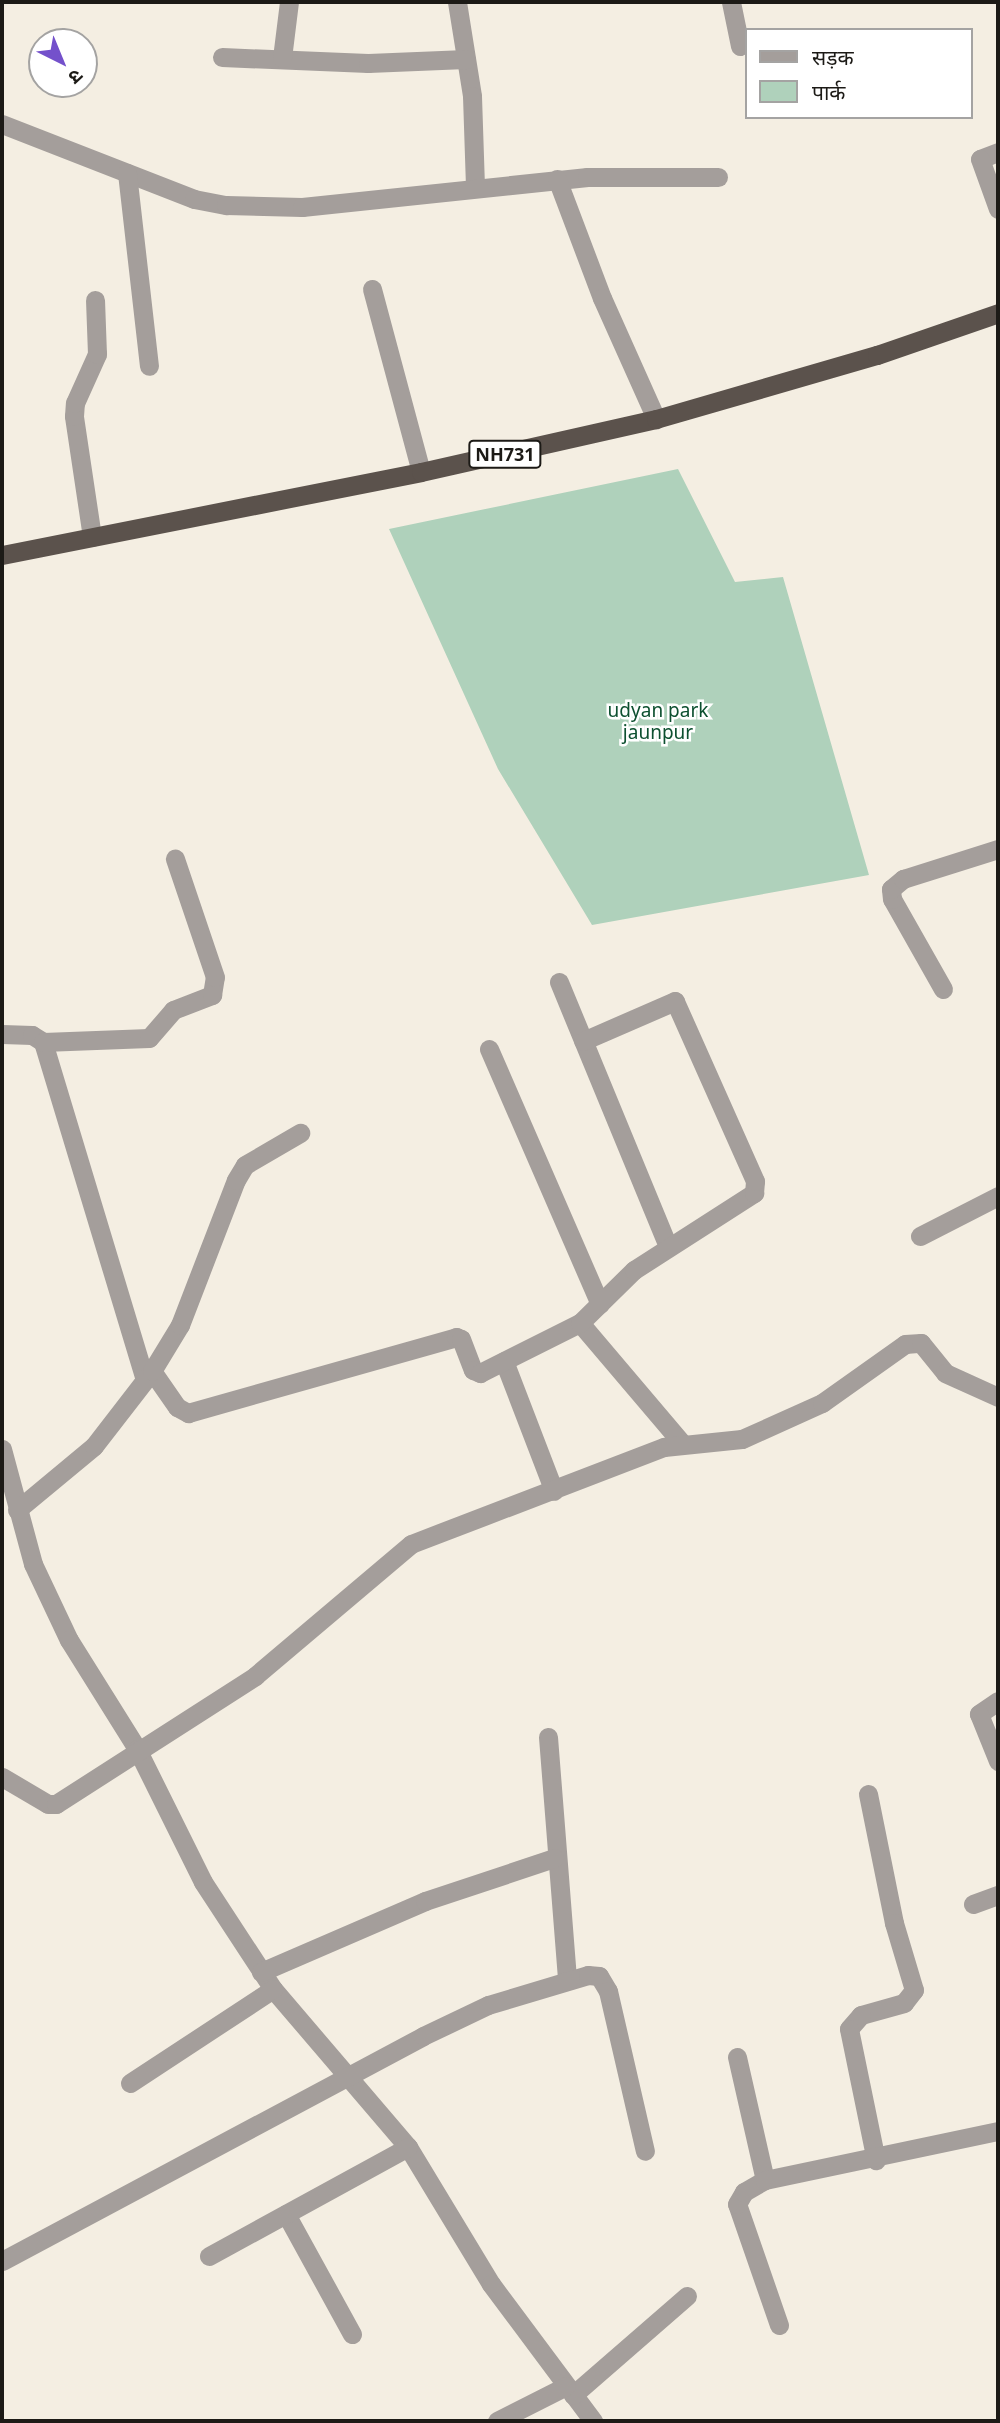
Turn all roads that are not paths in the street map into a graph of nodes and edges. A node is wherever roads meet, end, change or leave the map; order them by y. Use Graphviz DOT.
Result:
graph roads {
  1 [pos="289,2"];
  2 [pos="457,2"];
  3 [pos="732,2"];
  4 [pos="740,46"];
  5 [pos="222,57"];
  6 [pos="282,58"];
  7 [pos="466,59"];
  8 [pos="7,125"];
  9 [pos="998,152"];
  10 [pos="127,173"];
  11 [pos="718,177"];
  12 [pos="557,179"];
  13 [pos="475,187"];
  14 [pos="998,209"];
  15 [pos="372,289"];
  16 [pos="95,300"];
  17 [pos="998,313"];
  18 [pos="149,366"];
  19 [pos="656,419"];
  20 [pos="421,472"];
  21 [pos="92,537"];
  22 [pos="2,555"];
  23 [pos="996,856"];
  24 [pos="175,859"];
  25 [pos="559,982"];
  26 [pos="943,989"];
  27 [pos="2,1034"];
  28 [pos="583,1041"];
  29 [pos="43,1042"];
  30 [pos="489,1049"];
  31 [pos="300,1133"];
  32 [pos="998,1196"];
  33 [pos="920,1236"];
  34 [pos="668,1246"];
  35 [pos="600,1304"];
  36 [pos="580,1323"];
  37 [pos="504,1361"];
  38 [pos="148,1375"];
  39 [pos="998,1397"];
  40 [pos="681,1442"];
  41 [pos="2,1449"];
  42 [pos="554,1491"];
  43 [pos="17,1510"];
  44 [pos="998,1701"];
  45 [pos="548,1737"];
  46 [pos="137,1749"];
  47 [pos="998,1760"];
  48 [pos="2,1777"];
  49 [pos="867,1794"];
  50 [pos="554,1858"];
  51 [pos="998,1895"];
  52 [pos="973,1904"];
  53 [pos="261,1972"];
  54 [pos="568,1980"];
  55 [pos="273,1989"];
  56 [pos="737,2057"];
  57 [pos="347,2073"];
  58 [pos="130,2083"];
  59 [pos="998,2131"];
  60 [pos="408,2147"];
  61 [pos="645,2151"];
  62 [pos="876,2160"];
  63 [pos="765,2180"];
  64 [pos="286,2214"];
  65 [pos="209,2256"];
  66 [pos="2,2261"];
  67 [pos="687,2295"];
  68 [pos="779,2325"];
  69 [pos="352,2334"];
  70 [pos="569,2391"];
  71 [pos="497,2421"];
  72 [pos="593,2421"];
  1 -- 6 [label="street"];
  2 -- 7 [label="street"];
  3 -- 4 [label="street"];
  5 -- 6 [label="street"];
  6 -- 7 [label="street"];
  7 -- 13 [label="street"];
  8 -- 10 [label="street"];
  9 -- 14 [label="street"];
  10 -- 13 [label="street"];
  10 -- 18 [label="street"];
  11 -- 12 [label="street"];
  12 -- 13 [label="street"];
  12 -- 19 [label="street"];
  15 -- 20 [label="street"];
  16 -- 21 [label="street"];
  17 -- 19 [label="highway, NH731"];
  19 -- 20 [label="highway, NH731"];
  20 -- 21 [label="highway, NH731"];
  21 -- 22 [label="highway, NH731"];
  23 -- 26 [label="street"];
  24 -- 29 [label="street"];
  25 -- 28 [label="street"];
  27 -- 29 [label="street"];
  28 -- 34 [label="street"];
  28 -- 34 [label="street"];
  29 -- 38 [label="street"];
  30 -- 35 [label="street"];
  31 -- 38 [label="street"];
  32 -- 33 [label="street"];
  34 -- 35 [label="street"];
  35 -- 36 [label="street"];
  36 -- 37 [label="street"];
  36 -- 40 [label="street"];
  37 -- 38 [label="street"];
  37 -- 42 [label="street"];
  38 -- 43 [label="street"];
  39 -- 40 [label="street"];
  40 -- 42 [label="street"];
  41 -- 43 [label="street"];
  42 -- 46 [label="street"];
  43 -- 46 [label="street"];
  44 -- 47 [label="street"];
  45 -- 50 [label="street"];
  46 -- 48 [label="street"];
  46 -- 53 [label="street"];
  49 -- 62 [label="street"];
  50 -- 53 [label="street"];
  50 -- 54 [label="street"];
  51 -- 52 [label="street"];
  53 -- 55 [label="street"];
  54 -- 57 [label="street"];
  54 -- 61 [label="street"];
  55 -- 57 [label="street"];
  55 -- 58 [label="street"];
  56 -- 63 [label="street"];
  57 -- 60 [label="street"];
  57 -- 66 [label="street"];
  59 -- 62 [label="street"];
  60 -- 64 [label="street"];
  60 -- 70 [label="street"];
  62 -- 63 [label="street"];
  63 -- 68 [label="street"];
  64 -- 65 [label="street"];
  64 -- 69 [label="street"];
  67 -- 70 [label="street"];
  70 -- 71 [label="street"];
  70 -- 72 [label="street"];
}
